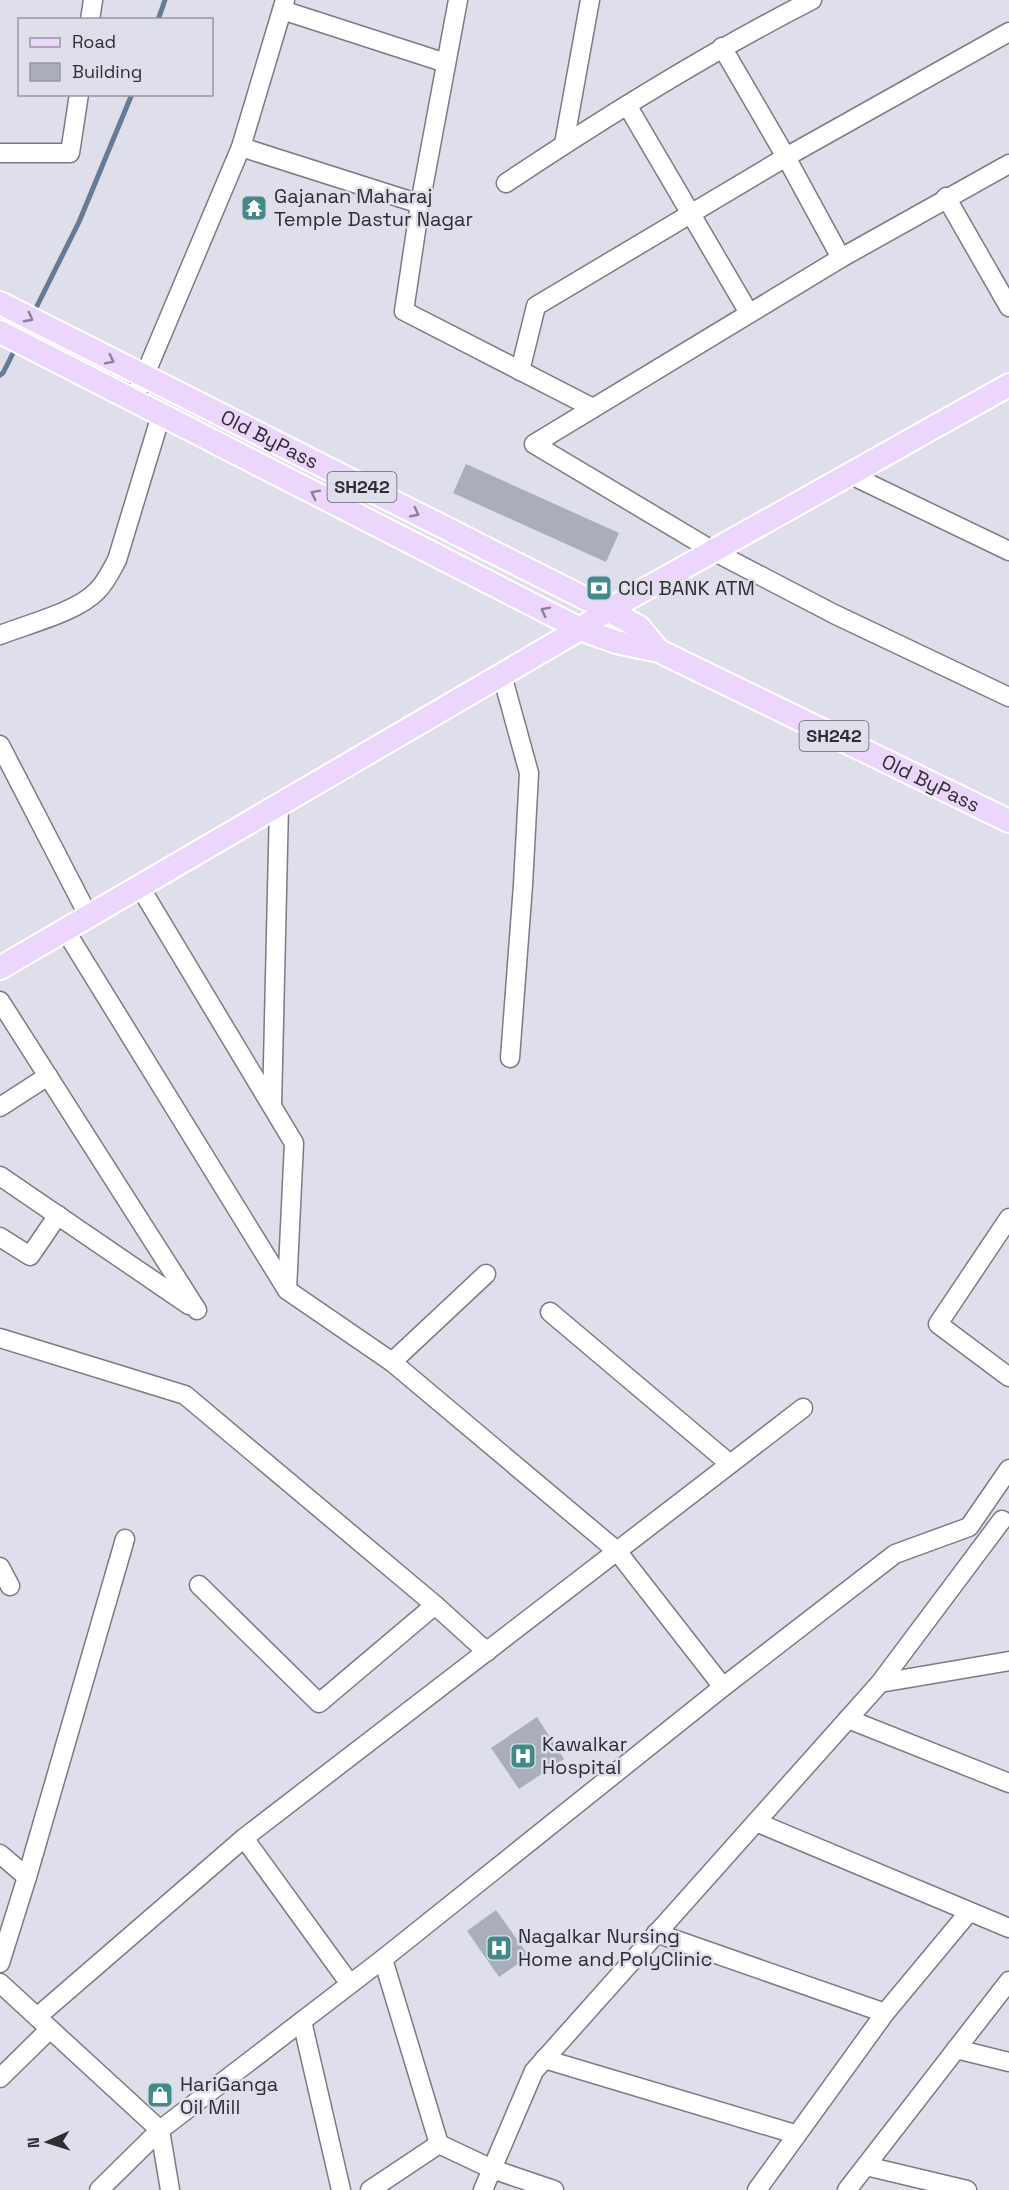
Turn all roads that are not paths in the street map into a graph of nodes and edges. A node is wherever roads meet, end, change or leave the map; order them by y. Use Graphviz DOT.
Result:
graph roads {
  1 [pos="93,0"];
  2 [pos="458,0"];
  3 [pos="590,0"];
  4 [pos="803,2"];
  5 [pos="284,5"];
  6 [pos="90,18"];
  7 [pos="1009,32"];
  8 [pos="722,47"];
  9 [pos="446,63"];
  10 [pos="79,96"];
  11 [pos="627,105"];
  12 [pos="564,144"];
  13 [pos="241,147"];
  14 [pos="0,153"];
  15 [pos="786,157"];
  16 [pos="1009,164"];
  17 [pos="506,183"];
  18 [pos="946,197"];
  19 [pos="420,204"];
  20 [pos="691,214"];
  21 [pos="841,258"];
  22 [pos="0,303"];
  23 [pos="1009,307"];
  24 [pos="749,313"];
  25 [pos="0,332"];
  26 [pos="520,370"];
  27 [pos="144,377"];
  28 [pos="1007,391"];
  29 [pos="132,400"];
  30 [pos="593,408"];
  31 [pos="161,415"];
  32 [pos="851,475"];
  33 [pos="1009,551"];
  34 [pos="715,552"];
  35 [pos="608,610"];
  36 [pos="580,629"];
  37 [pos="0,634"];
  38 [pos="659,651"];
  39 [pos="502,675"];
  40 [pos="1009,697"];
  41 [pos="0,745"];
  42 [pos="279,805"];
  43 [pos="1009,821"];
  44 [pos="140,886"];
  45 [pos="89,917"];
  46 [pos="65,930"];
  47 [pos="0,968"];
  48 [pos="0,1001"];
  49 [pos="510,1058"];
  50 [pos="48,1076"];
  51 [pos="0,1107"];
  52 [pos="272,1107"];
  53 [pos="0,1176"];
  54 [pos="58,1215"];
  55 [pos="1009,1218"];
  56 [pos="0,1236"];
  57 [pos="486,1274"];
  58 [pos="287,1290"];
  59 [pos="550,1312"];
  60 [pos="0,1338"];
  61 [pos="392,1362"];
  62 [pos="1009,1377"];
  63 [pos="803,1408"];
  64 [pos="730,1464"];
  65 [pos="1009,1469"];
  66 [pos="1005,1519"];
  67 [pos="969,1527"];
  68 [pos="125,1539"];
  69 [pos="616,1551"];
  70 [pos="0,1568"];
  71 [pos="199,1585"];
  72 [pos="10,1586"];
  73 [pos="435,1605"];
  74 [pos="487,1652"];
  75 [pos="1009,1661"];
  76 [pos="880,1683"];
  77 [pos="723,1687"];
  78 [pos="848,1719"];
  79 [pos="1009,1783"];
  80 [pos="756,1822"];
  81 [pos="243,1838"];
  82 [pos="0,1854"];
  83 [pos="27,1877"];
  84 [pos="969,1912"];
  85 [pos="1009,1928"];
  86 [pos="656,1933"];
  87 [pos="383,1959"];
  88 [pos="0,1963"];
  89 [pos="1009,1981"];
  90 [pos="0,1983"];
  91 [pos="350,1984"];
  92 [pos="885,2013"];
  93 [pos="37,2017"];
  94 [pos="302,2022"];
  95 [pos="50,2029"];
  96 [pos="956,2049"];
  97 [pos="544,2059"];
  98 [pos="1009,2062"];
  99 [pos="0,2078"];
  100 [pos="160,2130"];
  101 [pos="795,2134"];
  102 [pos="439,2144"];
  103 [pos="866,2166"];
  104 [pos="492,2169"];
  105 [pos="99,2190"];
  106 [pos="170,2190"];
  107 [pos="341,2190"];
  108 [pos="370,2190"];
  109 [pos="483,2190"];
  110 [pos="554,2190"];
  111 [pos="757,2190"];
  112 [pos="847,2190"];
  113 [pos="967,2190"];
  1 -- 6 [label="street"];
  2 -- 9 [label="street"];
  3 -- 12 [label="street"];
  4 -- 8 [label="street"];
  5 -- 9 [label="street"];
  5 -- 13 [label="street"];
  7 -- 15 [label="street"];
  8 -- 11 [label="street"];
  8 -- 15 [label="street"];
  9 -- 19 [label="street"];
  10 -- 14 [label="street"];
  11 -- 12 [label="street"];
  11 -- 20 [label="street"];
  12 -- 17 [label="street"];
  13 -- 19 [label="street"];
  13 -- 27 [label="street"];
  15 -- 20 [label="street"];
  15 -- 21 [label="street"];
  16 -- 18 [label="street"];
  18 -- 21 [label="street"];
  18 -- 23 [label="street"];
  19 -- 26 [label="street"];
  20 -- 24 [label="street"];
  20 -- 26 [label="street"];
  21 -- 24 [label="street"];
  22 -- 27 [label="main road, Old ByPass / SH242, one-way"];
  24 -- 30 [label="street"];
  25 -- 29 [label="main road, Old ByPass / SH242"];
  26 -- 30 [label="street"];
  27 -- 29 [label="street"];
  27 -- 35 [label="main road, Old ByPass / SH242, one-way"];
  28 -- 32 [label="main road"];
  29 -- 31 [label="main road, Old ByPass / SH242"];
  30 -- 34 [label="street"];
  36 -- 31 [label="main road, Old ByPass / SH242, one-way"];
  31 -- 37 [label="street"];
  32 -- 33 [label="street"];
  32 -- 34 [label="main road"];
  34 -- 35 [label="main road"];
  34 -- 40 [label="street"];
  35 -- 36 [label="main road"];
  35 -- 38 [label="main road, Old ByPass / SH242"];
  36 -- 38 [label="main road, Old ByPass / SH242"];
  36 -- 39 [label="main road"];
  38 -- 43 [label="main road, Old ByPass / SH242"];
  39 -- 42 [label="main road"];
  39 -- 49 [label="street"];
  41 -- 45 [label="street"];
  42 -- 44 [label="main road"];
  42 -- 52 [label="street"];
  44 -- 45 [label="main road"];
  44 -- 52 [label="street"];
  45 -- 46 [label="main road"];
  46 -- 47 [label="main road"];
  46 -- 58 [label="street"];
  48 -- 50 [label="street"];
  50 -- 51 [label="street"];
  50 -- 54 [label="street"];
  52 -- 58 [label="street"];
  53 -- 54 [label="street"];
  54 -- 56 [label="street"];
  55 -- 62 [label="street"];
  57 -- 61 [label="street"];
  58 -- 61 [label="street"];
  59 -- 64 [label="street"];
  60 -- 73 [label="street"];
  61 -- 69 [label="street"];
  63 -- 64 [label="street"];
  64 -- 69 [label="street"];
  65 -- 67 [label="street"];
  66 -- 67 [label="street"];
  66 -- 76 [label="street"];
  67 -- 77 [label="street"];
  68 -- 83 [label="street"];
  69 -- 74 [label="street"];
  69 -- 77 [label="street"];
  70 -- 72 [label="street"];
  71 -- 73 [label="street"];
  73 -- 74 [label="street"];
  74 -- 81 [label="street"];
  75 -- 76 [label="street"];
  76 -- 78 [label="street"];
  77 -- 87 [label="street"];
  78 -- 79 [label="street"];
  78 -- 80 [label="street"];
  80 -- 84 [label="street"];
  80 -- 86 [label="street"];
  81 -- 91 [label="street"];
  81 -- 93 [label="street"];
  82 -- 83 [label="street"];
  83 -- 88 [label="street"];
  84 -- 85 [label="street"];
  84 -- 92 [label="street"];
  86 -- 92 [label="street"];
  86 -- 97 [label="street"];
  87 -- 91 [label="street"];
  87 -- 102 [label="street"];
  89 -- 96 [label="street"];
  90 -- 93 [label="street"];
  91 -- 94 [label="street"];
  92 -- 101 [label="street"];
  93 -- 95 [label="street"];
  94 -- 100 [label="street"];
  94 -- 107 [label="street"];
  95 -- 99 [label="street"];
  95 -- 100 [label="street"];
  96 -- 98 [label="street"];
  96 -- 103 [label="street"];
  97 -- 101 [label="street"];
  97 -- 104 [label="street"];
  100 -- 105 [label="street"];
  100 -- 106 [label="street"];
  101 -- 111 [label="street"];
  102 -- 104 [label="street"];
  102 -- 108 [label="street"];
  103 -- 112 [label="street"];
  103 -- 113 [label="street"];
  104 -- 109 [label="street"];
  104 -- 110 [label="street"];
}
